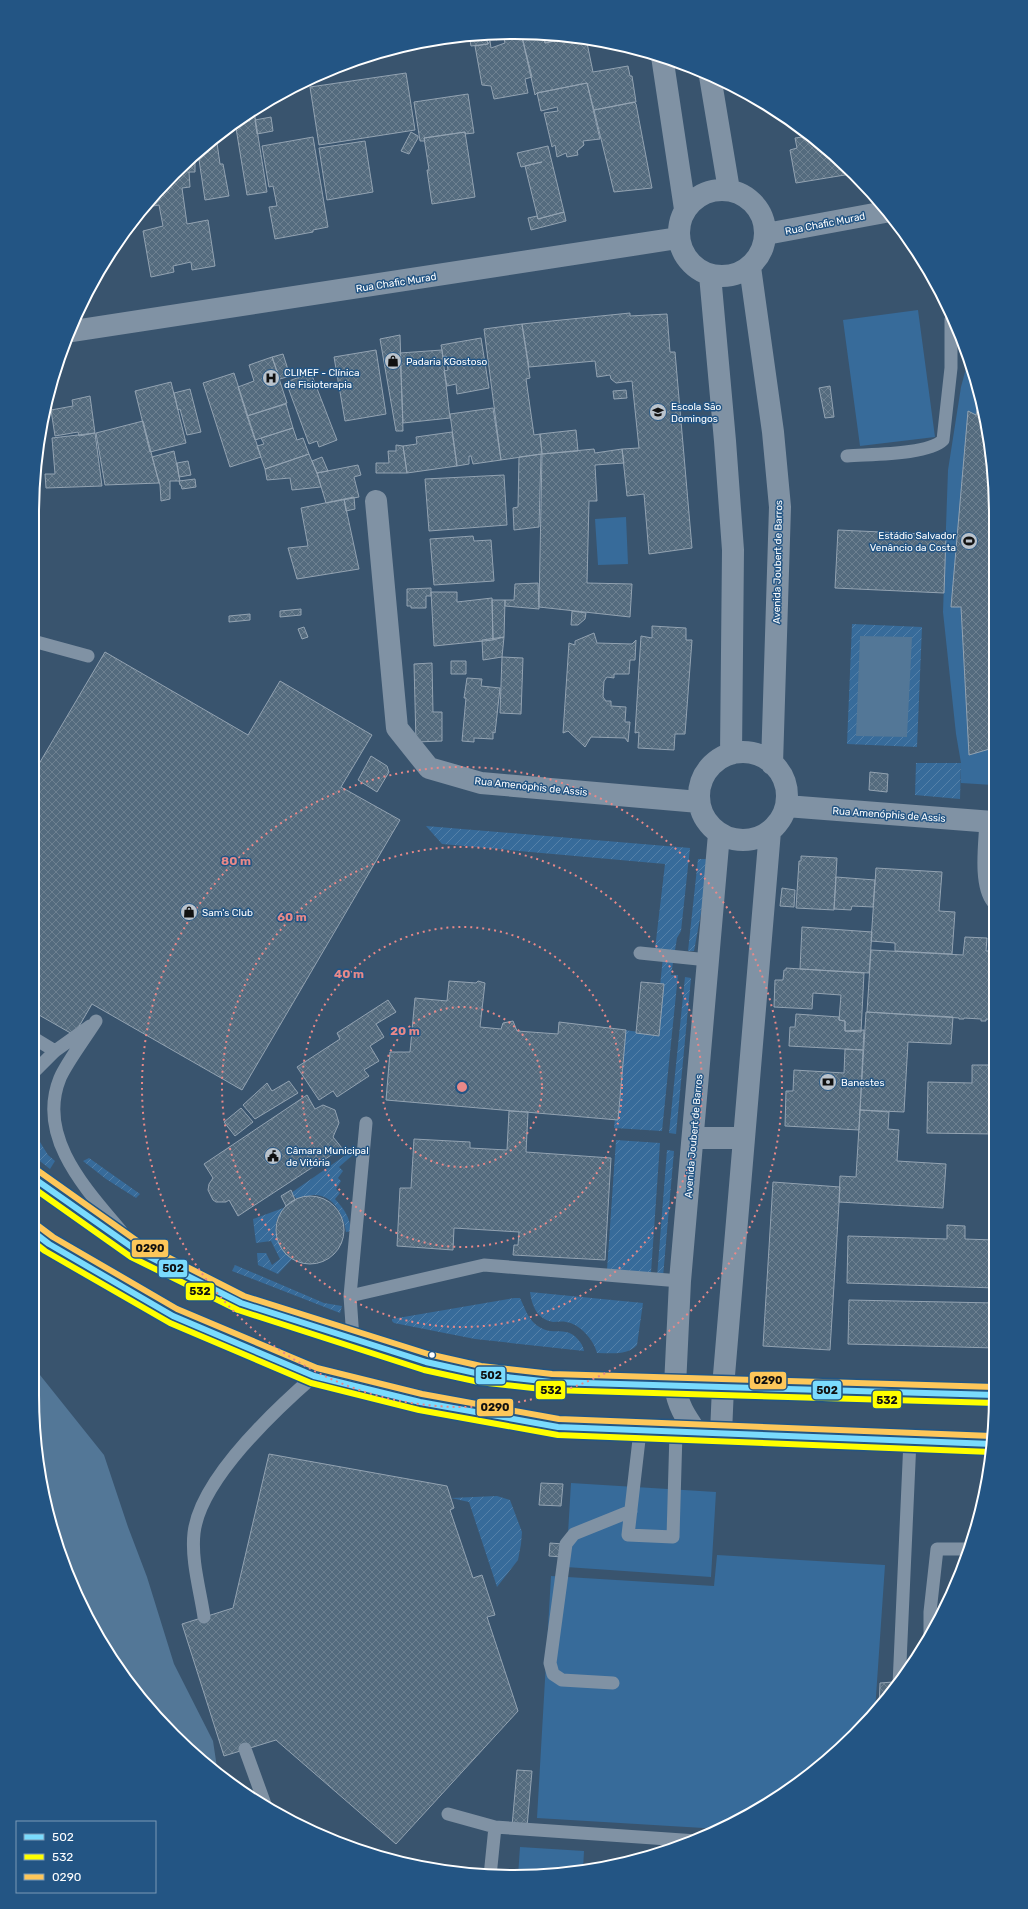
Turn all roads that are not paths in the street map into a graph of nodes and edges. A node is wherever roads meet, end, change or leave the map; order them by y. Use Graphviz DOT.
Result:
graph roads {
  1 [pos="663,63"];
  2 [pos="711,82"];
  3 [pos="729,190"];
  4 [pos="685,209"];
  5 [pos="881,213"];
  6 [pos="766,234"];
  7 [pos="678,238"];
  8 [pos="750,267"];
  9 [pos="710,275"];
  10 [pos="112,326"];
  11 [pos="951,328"];
  12 [pos="76,331"];
  13 [pos="70,345"];
  14 [pos="847,456"];
  15 [pos="376,501"];
  16 [pos="39,643"];
  17 [pos="88,656"];
  18 [pos="730,754"];
  19 [pos="772,764"];
  20 [pos="699,802"];
  21 [pos="786,806"];
  22 [pos="989,821"];
  23 [pos="770,831"];
  24 [pos="719,834"];
  25 [pos="989,837"];
  26 [pos="989,892"];
  27 [pos="640,953"];
  28 [pos="708,960"];
  29 [pos="39,1042"];
  30 [pos="55,1051"];
  31 [pos="39,1067"];
  32 [pos="366,1123"];
  33 [pos="693,1138"];
  34 [pos="744,1138"];
  35 [pos="39,1182"];
  36 [pos="39,1236"];
  37 [pos="136,1250"];
  38 [pos="680,1281"];
  39 [pos="350,1296"];
  40 [pos="353,1338"];
  41 [pos="314,1376"];
  42 [pos="675,1386"];
  43 [pos="723,1387"];
  44 [pos="989,1395"];
  45 [pos="640,1431"];
  46 [pos="686,1432"];
  47 [pos="721,1433"];
  48 [pos="910,1440"];
  49 [pos="986,1444"];
  50 [pos="631,1511"];
  51 [pos="964,1549"];
  52 [pos="936,1612"];
  53 [pos="204,1617"];
  54 [pos="900,1672"];
  55 [pos="613,1683"];
  56 [pos="245,1749"];
  57 [pos="263,1798"];
  58 [pos="448,1814"];
  59 [pos="495,1827"];
  60 [pos="681,1840"];
  61 [pos="491,1869"];
  1 -- 4 [label="street"];
  2 -- 3 [label="street"];
  3 -- 4 [label="street"];
  3 -- 6 [label="street"];
  4 -- 7 [label="street"];
  5 -- 6 [label="street, Rua Chafic Murad"];
  6 -- 8 [label="street"];
  7 -- 9 [label="street"];
  7 -- 10 [label="street, Rua Chafic Murad"];
  8 -- 9 [label="street"];
  8 -- 19 [label="street, Avenida Joubert de Barros"];
  9 -- 18 [label="street"];
  10 -- 12 [label="street, Rua Chafic Murad"];
  10 -- 13 [label="street, Rua Chafic Murad"];
  11 -- 14 [label="lane"];
  15 -- 20 [label="street, Rua Amenóphis de Assis"];
  16 -- 17 [label="lane"];
  18 -- 19 [label="street"];
  18 -- 20 [label="street"];
  19 -- 21 [label="street"];
  20 -- 24 [label="street"];
  21 -- 22 [label="street, Rua Amenóphis de Assis"];
  21 -- 23 [label="street"];
  23 -- 24 [label="street"];
  23 -- 34 [label="street"];
  24 -- 28 [label="street, Avenida Joubert de Barros"];
  25 -- 26 [label="lane"];
  27 -- 28 [label="lane"];
  28 -- 33 [label="street, Avenida Joubert de Barros"];
  29 -- 30 [label="lane"];
  30 -- 31 [label="lane"];
  30 -- 37 [label="lane"];
  32 -- 39 [label="lane"];
  33 -- 34 [label="street"];
  33 -- 38 [label="street, Avenida Joubert de Barros"];
  34 -- 43 [label="street"];
  35 -- 37 [label="main road"];
  36 -- 41 [label="main road"];
  37 -- 40 [label="main road"];
  38 -- 39 [label="lane"];
  38 -- 42 [label="street, Avenida Joubert de Barros"];
  39 -- 40 [label="lane"];
  40 -- 42 [label="main road"];
  41 -- 45 [label="main road"];
  41 -- 53 [label="lane"];
  42 -- 43 [label="main road"];
  42 -- 46 [label="street, Avenida Joubert de Barros"];
  43 -- 44 [label="main road"];
  43 -- 47 [label="street"];
  45 -- 46 [label="main road"];
  45 -- 50 [label="lane"];
  46 -- 47 [label="main road"];
  46 -- 50 [label="lane"];
  47 -- 48 [label="main road"];
  48 -- 49 [label="main road"];
  48 -- 54 [label="lane"];
  50 -- 55 [label="lane"];
  51 -- 52 [label="lane"];
  56 -- 57 [label="lane"];
  58 -- 59 [label="lane"];
  59 -- 60 [label="lane"];
  59 -- 61 [label="lane"];
}
